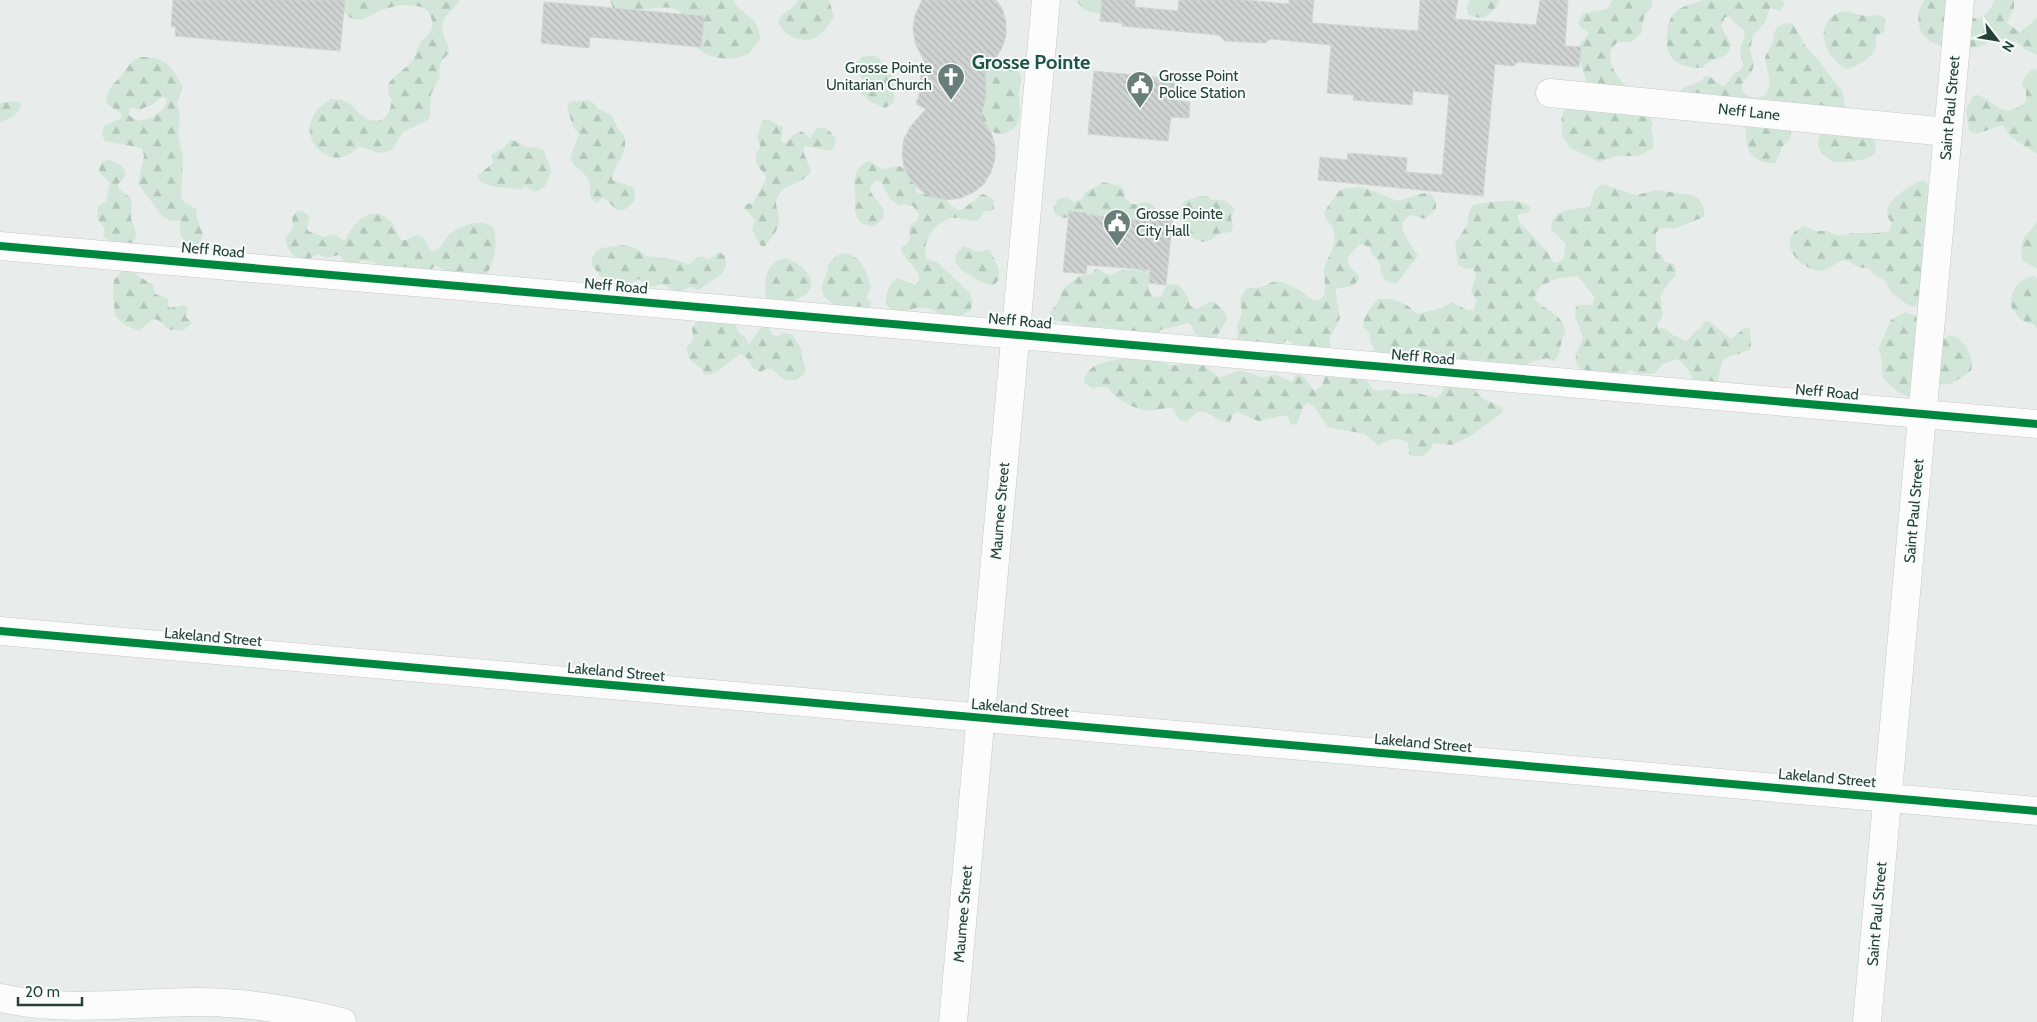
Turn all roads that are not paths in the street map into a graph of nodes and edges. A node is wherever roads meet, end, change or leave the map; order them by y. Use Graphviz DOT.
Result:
graph roads {
  1 [pos="1046,0"];
  2 [pos="1960,0"];
  3 [pos="1550,93"];
  4 [pos="1948,132"];
  5 [pos="0,246"];
  6 [pos="1016,335"];
  7 [pos="1922,414"];
  8 [pos="2037,424"];
  9 [pos="0,632"];
  10 [pos="981,718"];
  11 [pos="1888,797"];
  12 [pos="2037,811"];
  13 [pos="0,998"];
  14 [pos="342,1022"];
  15 [pos="953,1022"];
  16 [pos="1867,1022"];
  1 -- 6 [label="street, Maumee Street"];
  2 -- 4 [label="street, Saint Paul Street"];
  3 -- 4 [label="street, Neff Lane"];
  4 -- 7 [label="street, Saint Paul Street"];
  5 -- 6 [label="street, Neff Road"];
  6 -- 7 [label="street, Neff Road"];
  6 -- 10 [label="street, Maumee Street"];
  7 -- 8 [label="street, Neff Road"];
  7 -- 11 [label="street, Saint Paul Street"];
  9 -- 10 [label="street, Lakeland Street"];
  10 -- 11 [label="street, Lakeland Street"];
  10 -- 15 [label="street, Maumee Street"];
  11 -- 12 [label="street, Lakeland Street"];
  11 -- 16 [label="street, Saint Paul Street"];
  13 -- 14 [label="street"];
}
